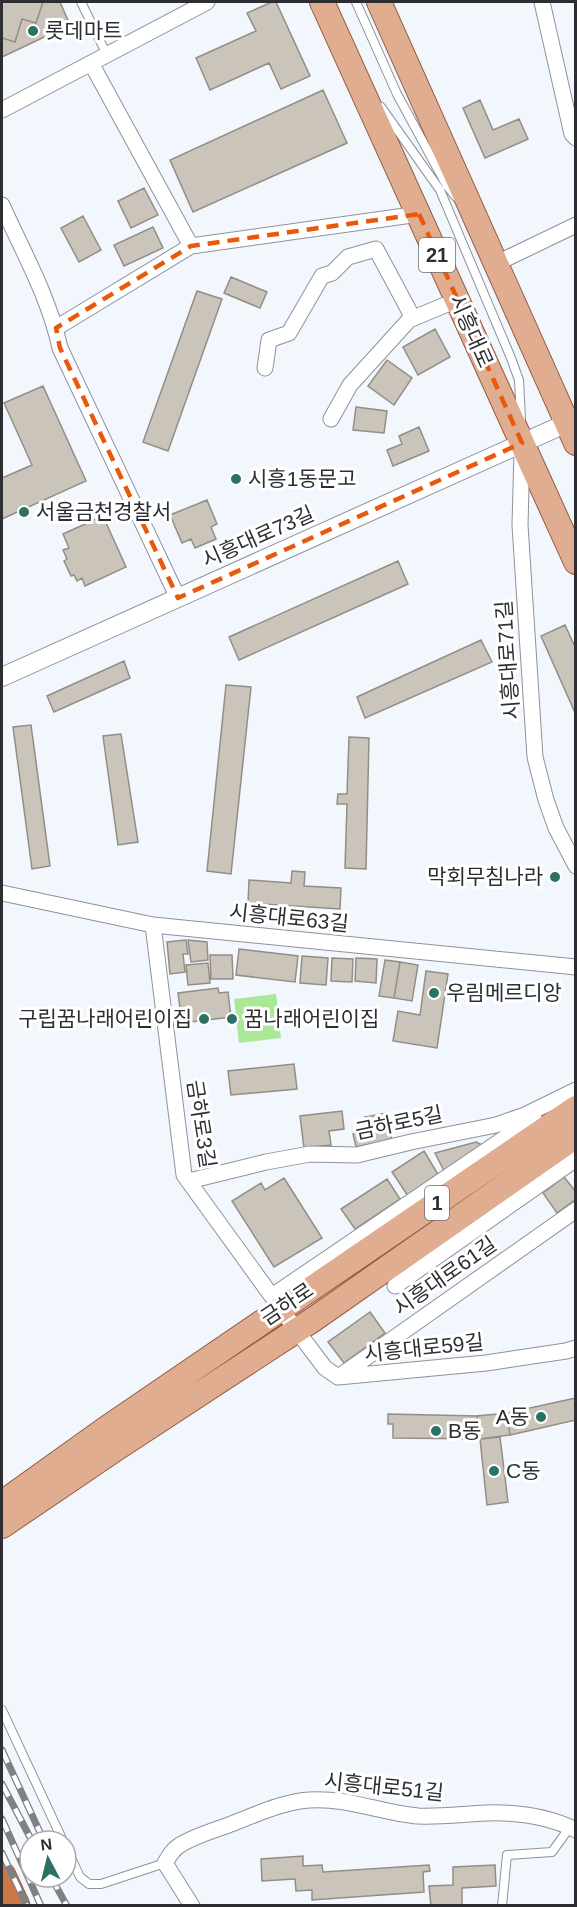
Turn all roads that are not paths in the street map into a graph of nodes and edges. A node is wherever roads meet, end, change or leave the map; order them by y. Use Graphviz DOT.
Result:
graph roads {
  1 [pos="81,2"];
  2 [pos="207,2"];
  3 [pos="322,2"];
  4 [pos="356,2"];
  5 [pos="379,2"];
  6 [pos="542,2"];
  7 [pos="107,55"];
  8 [pos="91,63"];
  9 [pos="352,67"];
  10 [pos="2,110"];
  11 [pos="574,134"];
  12 [pos="2,205"];
  13 [pos="418,214"];
  14 [pos="576,225"];
  15 [pos="481,229"];
  16 [pos="192,246"];
  17 [pos="497,263"];
  18 [pos="458,300"];
  19 [pos="413,318"];
  20 [pos="56,328"];
  21 [pos="265,368"];
  22 [pos="331,420"];
  23 [pos="571,433"];
  24 [pos="522,443"];
  25 [pos="576,562"];
  26 [pos="178,598"];
  27 [pos="2,677"];
  28 [pos="576,866"];
  29 [pos="2,893"];
  30 [pos="153,925"];
  31 [pos="576,967"];
  32 [pos="572,1099"];
  33 [pos="576,1136"];
  34 [pos="576,1159"];
  35 [pos="189,1181"];
  36 [pos="576,1210"];
  37 [pos="395,1286"];
  38 [pos="277,1302"];
  39 [pos="297,1331"];
  40 [pos="576,1348"];
  41 [pos="338,1377"];
  42 [pos="111,1439"];
  43 [pos="2,1503"];
  44 [pos="2,1526"];
  45 [pos="2,1710"];
  46 [pos="573,1828"];
  47 [pos="57,1829"];
  48 [pos="165,1863"];
  49 [pos="78,1873"];
  50 [pos="2,1876"];
  51 [pos="16,1905"];
  52 [pos="192,1905"];
  53 [pos="501,1905"];
  1 -- 7 [label="lane"];
  2 -- 7 [label="street"];
  3 -- 9 [label="main road, 시흥대로 / 21"];
  4 -- 15 [label="lane"];
  5 -- 15 [label="main road, 21"];
  6 -- 11 [label="street"];
  7 -- 8 [label="street"];
  8 -- 10 [label="street"];
  8 -- 16 [label="street"];
  9 -- 13 [label="main road, 시흥대로 / 21"];
  9 -- 24 [label="lane"];
  12 -- 20 [label="street"];
  13 -- 16 [label="street"];
  13 -- 18 [label="main road, 시흥대로 / 21"];
  14 -- 17 [label="street"];
  15 -- 17 [label="main road, 21"];
  16 -- 20 [label="street"];
  17 -- 23 [label="main road, 21"];
  18 -- 19 [label="street"];
  18 -- 24 [label="main road, 시흥대로 / 21"];
  19 -- 21 [label="street"];
  19 -- 22 [label="street"];
  20 -- 26 [label="street"];
  23 -- 24 [label="street, 시흥대로73길"];
  24 -- 25 [label="main road, 시흥대로 / 21"];
  24 -- 26 [label="street, 시흥대로73길"];
  24 -- 28 [label="street, 시흥대로71길"];
  26 -- 27 [label="street, 시흥대로73길"];
  29 -- 30 [label="street, 시흥대로63길"];
  30 -- 31 [label="street, 시흥대로63길"];
  30 -- 35 [label="street, 금하로3길"];
  32 -- 35 [label="street, 금하로5길"];
  32 -- 38 [label="main road, 금하로 / 1"];
  33 -- 39 [label="main road, 금하로 / 1"];
  34 -- 37 [label="street"];
  35 -- 38 [label="street, 금하로3길"];
  36 -- 41 [label="street, 시흥대로61길"];
  38 -- 39 [label="street, 금하로3길"];
  38 -- 42 [label="main road, 금하로 / 1"];
  39 -- 41 [label="street, 시흥대로59길"];
  39 -- 42 [label="main road, 금하로 / 1"];
  40 -- 41 [label="street, 시흥대로59길"];
  42 -- 43 [label="main road, 금하로 / 1"];
  42 -- 44 [label="main road, 금하로 / 1"];
  45 -- 47 [label="lane"];
  46 -- 48 [label="street, 시흥대로51길"];
  46 -- 53 [label="lane"];
  48 -- 49 [label="lane, 시흥대로51길"];
  48 -- 52 [label="street"];
  50 -- 51 [label="highway"];
}
